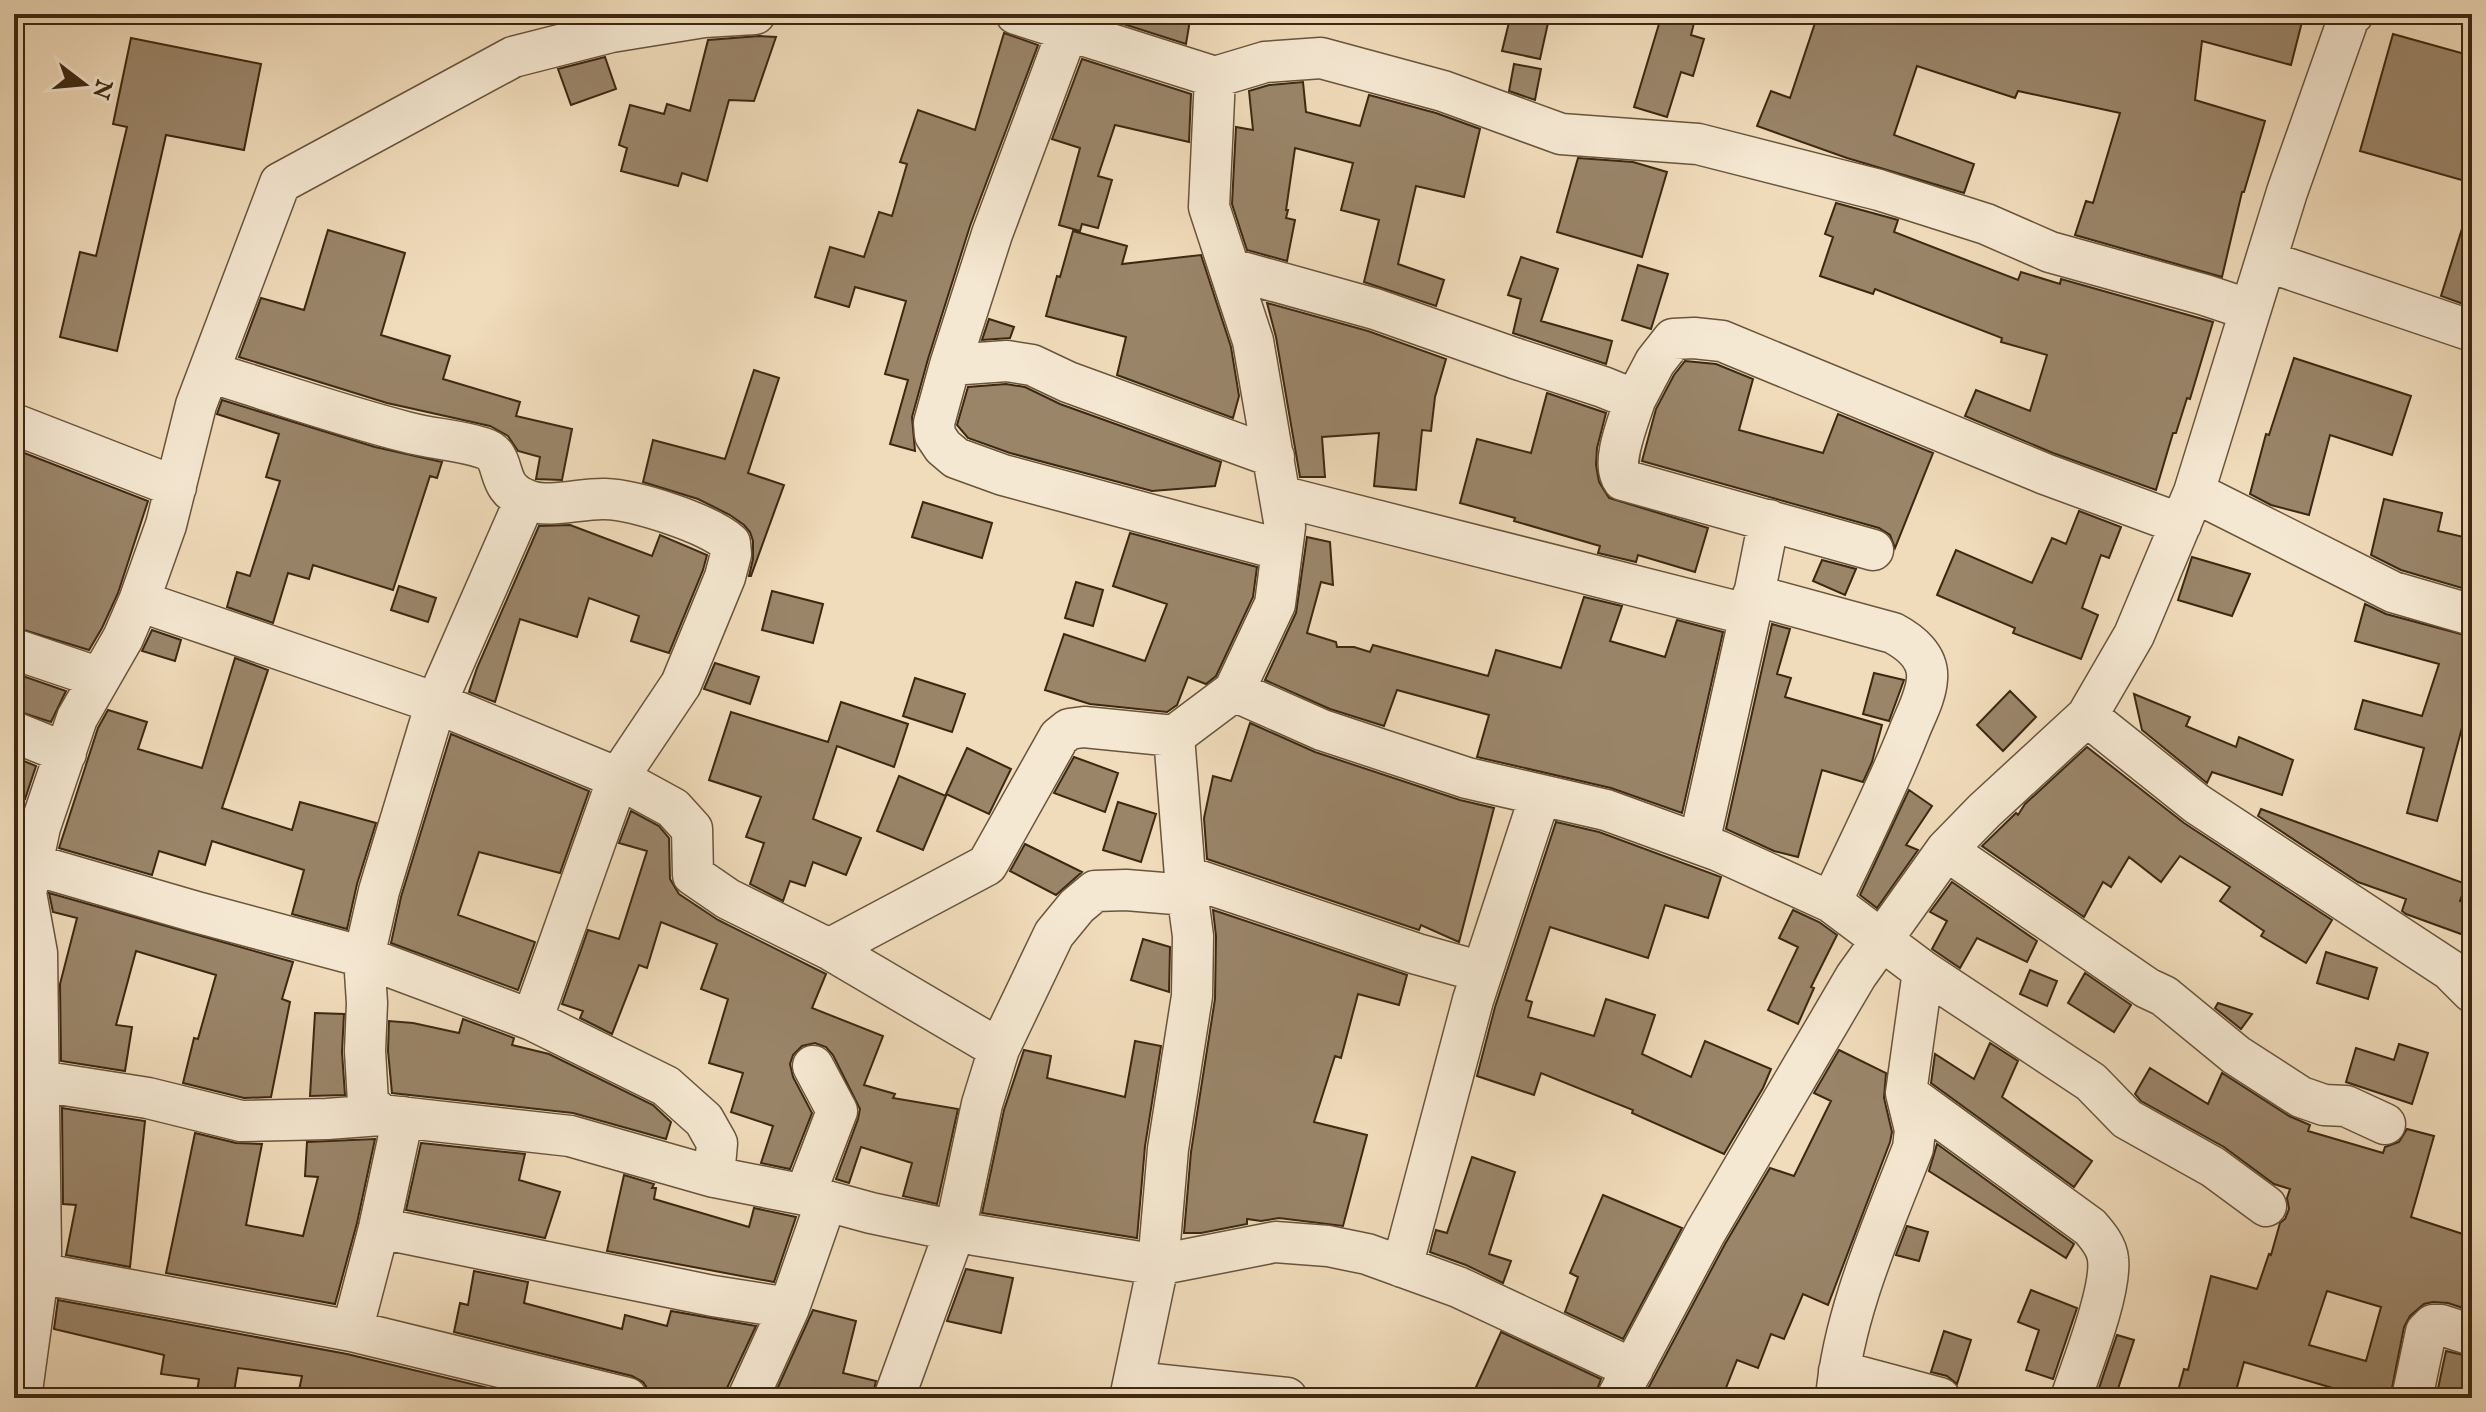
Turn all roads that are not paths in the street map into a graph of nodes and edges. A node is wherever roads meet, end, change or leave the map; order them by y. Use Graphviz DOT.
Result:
graph roads {
  1 [pos="755,14"];
  2 [pos="1016,14"];
  3 [pos="2353,14"];
  4 [pos="1068,30"];
  5 [pos="1215,77"];
  6 [pos="2266,261"];
  7 [pos="1231,269"];
  8 [pos="2250,310"];
  9 [pos="2472,331"];
  10 [pos="950,365"];
  11 [pos="209,372"];
  12 [pos="1635,400"];
  13 [pos="14,424"];
  14 [pos="1274,457"];
  15 [pos="176,487"];
  16 [pos="1280,496"];
  17 [pos="525,500"];
  18 [pos="2188,508"];
  19 [pos="1769,520"];
  20 [pos="1282,550"];
  21 [pos="1873,550"];
  22 [pos="139,601"];
  23 [pos="1752,605"];
  24 [pos="2472,615"];
  25 [pos="14,649"];
  26 [pos="100,678"];
  27 [pos="1234,691"];
  28 [pos="436,703"];
  29 [pos="2087,716"];
  30 [pos="14,732"];
  31 [pos="1174,736"];
  32 [pos="66,753"];
  33 [pos="618,778"];
  34 [pos="1540,796"];
  35 [pos="1699,843"];
  36 [pos="1946,850"];
  37 [pos="23,862"];
  38 [pos="1186,886"];
  39 [pos="1831,902"];
  40 [pos="1881,941"];
  41 [pos="829,949"];
  42 [pos="364,957"];
  43 [pos="1923,971"];
  44 [pos="1482,972"];
  45 [pos="2472,992"];
  46 [pos="532,1020"];
  47 [pos="999,1049"];
  48 [pos="813,1066"];
  49 [pos="27,1075"];
  50 [pos="1906,1093"];
  51 [pos="392,1116"];
  52 [pos="2385,1124"];
  53 [pos="714,1177"];
  54 [pos="816,1199"];
  55 [pos="2266,1206"];
  56 [pos="379,1228"];
  57 [pos="955,1231"];
  58 [pos="31,1257"];
  59 [pos="1158,1265"];
  60 [pos="1402,1267"];
  61 [pos="789,1308"];
  62 [pos="352,1331"];
  63 [pos="2472,1335"];
  64 [pos="1625,1384"];
  65 [pos="1838,1384"];
  66 [pos="1132,1390"];
  67 [pos="21,1398"];
  68 [pos="627,1398"];
  69 [pos="748,1398"];
  70 [pos="894,1398"];
  71 [pos="1287,1398"];
  72 [pos="1940,1398"];
  73 [pos="2071,1398"];
  74 [pos="2412,1398"];
  1 -- 11 [label="street"];
  2 -- 4 [label="street"];
  3 -- 6 [label="street"];
  4 -- 5 [label="street"];
  4 -- 10 [label="street"];
  5 -- 7 [label="street"];
  5 -- 8 [label="street"];
  6 -- 8 [label="street"];
  6 -- 9 [label="street"];
  7 -- 12 [label="street"];
  7 -- 14 [label="street"];
  8 -- 18 [label="street"];
  10 -- 14 [label="street"];
  10 -- 20 [label="street"];
  11 -- 15 [label="street"];
  11 -- 17 [label="street"];
  12 -- 18 [label="street"];
  12 -- 19 [label="street"];
  13 -- 15 [label="street"];
  14 -- 16 [label="street"];
  15 -- 22 [label="street"];
  16 -- 20 [label="street"];
  16 -- 23 [label="street"];
  17 -- 28 [label="street"];
  17 -- 33 [label="street"];
  18 -- 24 [label="street"];
  18 -- 29 [label="street"];
  19 -- 21 [label="street"];
  19 -- 23 [label="street"];
  20 -- 27 [label="street"];
  22 -- 26 [label="street"];
  22 -- 28 [label="street"];
  23 -- 35 [label="street"];
  23 -- 39 [label="street"];
  25 -- 26 [label="street"];
  26 -- 32 [label="street"];
  27 -- 31 [label="street"];
  27 -- 34 [label="street"];
  28 -- 33 [label="street"];
  28 -- 42 [label="street"];
  29 -- 36 [label="street"];
  29 -- 45 [label="street"];
  30 -- 32 [label="street"];
  31 -- 38 [label="street"];
  31 -- 41 [label="street"];
  32 -- 37 [label="street"];
  33 -- 41 [label="street"];
  33 -- 46 [label="street"];
  34 -- 35 [label="street"];
  34 -- 44 [label="street"];
  35 -- 39 [label="street"];
  36 -- 40 [label="street"];
  36 -- 52 [label="street"];
  37 -- 42 [label="street"];
  37 -- 49 [label="street"];
  38 -- 44 [label="street"];
  38 -- 47 [label="street"];
  38 -- 59 [label="street"];
  39 -- 40 [label="street"];
  40 -- 43 [label="street"];
  40 -- 64 [label="street"];
  41 -- 47 [label="street"];
  42 -- 46 [label="street"];
  42 -- 51 [label="street"];
  43 -- 50 [label="street"];
  43 -- 55 [label="street"];
  44 -- 60 [label="street"];
  46 -- 53 [label="street"];
  47 -- 57 [label="street"];
  48 -- 54 [label="street"];
  49 -- 51 [label="street"];
  49 -- 58 [label="street"];
  50 -- 65 [label="street"];
  50 -- 73 [label="street"];
  51 -- 53 [label="street"];
  51 -- 56 [label="street"];
  53 -- 54 [label="street"];
  54 -- 57 [label="street"];
  54 -- 61 [label="street"];
  56 -- 61 [label="street"];
  56 -- 62 [label="street"];
  57 -- 59 [label="street"];
  57 -- 70 [label="street"];
  58 -- 62 [label="street"];
  58 -- 67 [label="street"];
  59 -- 60 [label="street"];
  59 -- 66 [label="street"];
  60 -- 64 [label="street"];
  61 -- 69 [label="street"];
  62 -- 68 [label="street"];
  63 -- 74 [label="street"];
  65 -- 72 [label="street"];
  66 -- 71 [label="street"];
}
